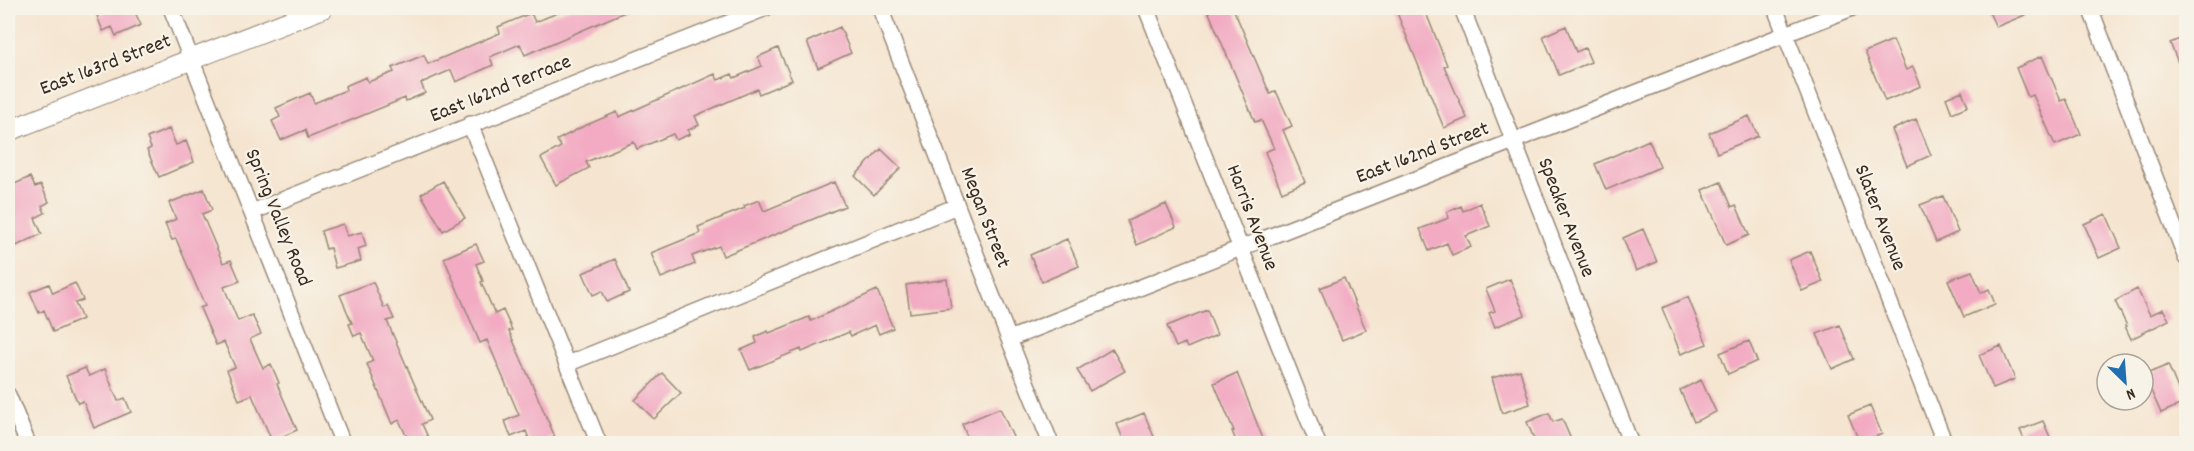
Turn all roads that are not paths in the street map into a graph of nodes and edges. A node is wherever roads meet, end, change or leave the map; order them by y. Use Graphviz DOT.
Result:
graph roads {
  1 [pos="171,8"];
  2 [pos="323,8"];
  3 [pos="766,8"];
  4 [pos="880,8"];
  5 [pos="1146,8"];
  6 [pos="1462,8"];
  7 [pos="1775,8"];
  8 [pos="1852,8"];
  9 [pos="2090,8"];
  10 [pos="1785,34"];
  11 [pos="191,59"];
  12 [pos="471,124"];
  13 [pos="8,131"];
  14 [pos="1513,141"];
  15 [pos="957,206"];
  16 [pos="252,212"];
  17 [pos="1240,248"];
  18 [pos="2187,258"];
  19 [pos="1009,339"];
  20 [pos="567,364"];
  21 [pos="8,395"];
  22 [pos="28,444"];
  23 [pos="343,444"];
  24 [pos="599,444"];
  25 [pos="1051,444"];
  26 [pos="1318,444"];
  27 [pos="1631,444"];
  28 [pos="1945,444"];
  1 -- 11 [label="street, Spring Valley Road"];
  2 -- 11 [label="street, East 163rd Street"];
  3 -- 12 [label="street, East 162nd Terrace"];
  4 -- 15 [label="street, Megan Street"];
  5 -- 17 [label="street, Harris Avenue"];
  6 -- 14 [label="street, Speaker Avenue"];
  7 -- 10 [label="street, Slater Avenue"];
  8 -- 10 [label="street, East 162nd Street"];
  9 -- 18 [label="street"];
  10 -- 14 [label="street, East 162nd Street"];
  10 -- 28 [label="street, Slater Avenue"];
  11 -- 13 [label="street, East 163rd Street"];
  11 -- 16 [label="street, Spring Valley Road"];
  12 -- 16 [label="street, East 162nd Terrace"];
  12 -- 20 [label="street"];
  14 -- 17 [label="street, East 162nd Street"];
  14 -- 27 [label="street, Speaker Avenue"];
  15 -- 19 [label="street, Megan Street"];
  15 -- 20 [label="street"];
  16 -- 23 [label="street, Spring Valley Road"];
  17 -- 19 [label="street, East 162nd Street"];
  17 -- 26 [label="street, Harris Avenue"];
  19 -- 25 [label="street, Megan Street"];
  20 -- 24 [label="street"];
  21 -- 22 [label="street"];
}
